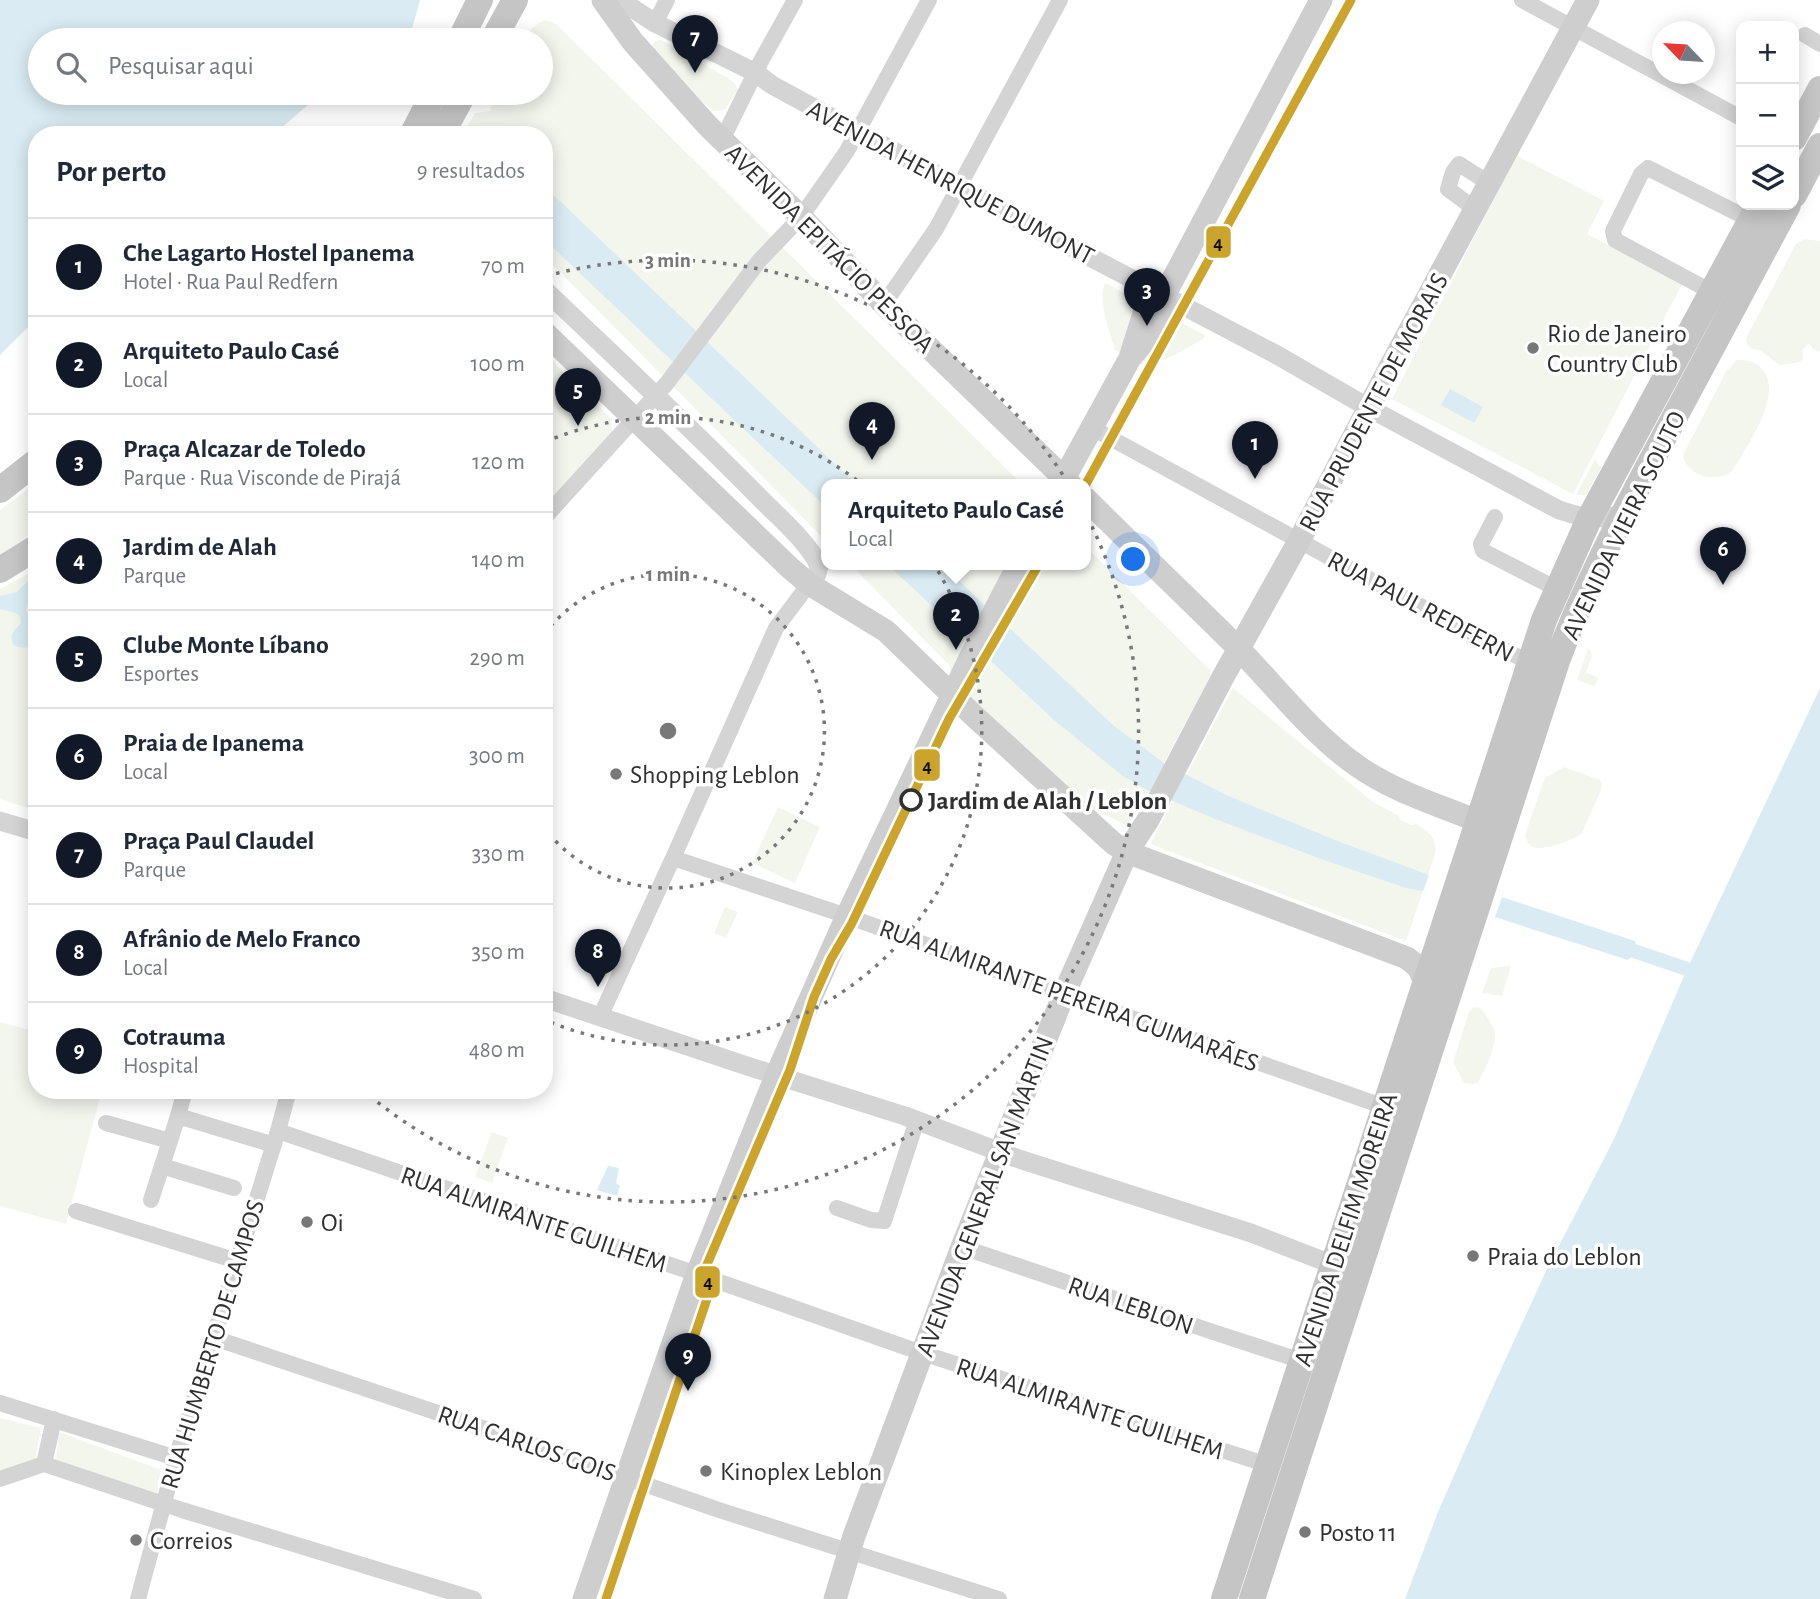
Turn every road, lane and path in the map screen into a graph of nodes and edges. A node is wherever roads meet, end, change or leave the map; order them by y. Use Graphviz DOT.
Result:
graph roads {
  1 [pos="480,0"];
  2 [pos="515,0"];
  3 [pos="607,0"];
  4 [pos="667,0"];
  5 [pos="795,0"];
  6 [pos="929,0"];
  7 [pos="1060,0"];
  8 [pos="1321,0"];
  9 [pos="1522,0"];
  10 [pos="1588,0"];
  11 [pos="655,23"];
  12 [pos="1573,27"];
  13 [pos="466,28"];
  14 [pos="500,28"];
  15 [pos="1805,35"];
  16 [pos="633,42"];
  17 [pos="1820,44"];
  18 [pos="756,74"];
  19 [pos="1820,89"];
  20 [pos="427,105"];
  21 [pos="457,105"];
  22 [pos="1736,115"];
  23 [pos="416,126"];
  24 [pos="446,126"];
  25 [pos="1799,129"];
  26 [pos="859,131"];
  27 [pos="722,140"];
  28 [pos="1820,146"];
  29 [pos="1489,183"];
  30 [pos="958,186"];
  31 [pos="1799,186"];
  32 [pos="1475,209"];
  33 [pos="1785,210"];
  34 [pos="1755,212"];
  35 [pos="801,216"];
  36 [pos="1712,292"];
  37 [pos="1164,296"];
  38 [pos="553,298"];
  39 [pos="884,304"];
  40 [pos="553,341"];
  41 [pos="656,395"];
  42 [pos="1369,408"];
  43 [pos="633,419"];
  44 [pos="1092,428"];
  45 [pos="28,469"];
  46 [pos="1062,479"];
  47 [pos="1066,479"];
  48 [pos="0,490"];
  49 [pos="1091,504"];
  50 [pos="553,507"];
  51 [pos="1623,515"];
  52 [pos="1495,517"];
  53 [pos="1590,520"];
  54 [pos="1299,541"];
  55 [pos="28,553"];
  56 [pos="0,570"];
  57 [pos="1016,570"];
  58 [pos="809,584"];
  59 [pos="1557,589"];
  60 [pos="1239,649"];
  61 [pos="1530,663"];
  62 [pos="952,696"];
  63 [pos="1157,803"];
  64 [pos="0,821"];
  65 [pos="1477,821"];
  66 [pos="28,829"];
  67 [pos="1127,852"];
  68 [pos="673,858"];
  69 [pos="1466,858"];
  70 [pos="1493,861"];
  71 [pos="847,916"];
  72 [pos="1464,949"];
  73 [pos="1425,982"];
  74 [pos="1064,994"];
  75 [pos="553,1001"];
  76 [pos="600,1017"];
  77 [pos="776,1076"];
  78 [pos="181,1099"];
  79 [pos="287,1099"];
  80 [pos="1385,1107"];
  81 [pos="178,1116"];
  82 [pos="917,1121"];
  83 [pos="106,1123"];
  84 [pos="276,1138"];
  85 [pos="170,1141"];
  86 [pos="1000,1151"];
  87 [pos="162,1166"];
  88 [pos="234,1188"];
  89 [pos="151,1200"];
  90 [pos="837,1208"];
  91 [pos="76,1211"];
  92 [pos="962,1247"];
  93 [pos="1363,1260"];
  94 [pos="237,1261"];
  95 [pos="1334,1265"];
  96 [pos="697,1274"];
  97 [pos="214,1338"];
  98 [pos="922,1353"];
  99 [pos="1301,1361"];
  100 [pos="0,1403"];
  101 [pos="54,1419"];
  102 [pos="176,1458"];
  103 [pos="44,1464"];
  104 [pos="1268,1465"];
  105 [pos="627,1478"];
  106 [pos="0,1479"];
  107 [pos="163,1504"];
  108 [pos="849,1551"];
  109 [pos="138,1599"];
  110 [pos="474,1599"];
  111 [pos="584,1599"];
  112 [pos="835,1599"];
  113 [pos="999,1599"];
  114 [pos="1224,1599"];
  115 [pos="1252,1599"];
  1 -- 13 [label="highway"];
  2 -- 14 [label="highway"];
  3 -- 11 [label="street, AVENIDA HENRIQUE DUMONT"];
  3 -- 16 [label="main road, AVENIDA EPITÁCIO PESSOA"];
  4 -- 11 [label="street"];
  5 -- 18 [label="street"];
  6 -- 26 [label="street"];
  7 -- 30 [label="street"];
  8 -- 37 [label="main road"];
  9 -- 12 [label="street"];
  10 -- 12 [label="main road, RUA PRUDENTE DE MORAIS"];
  11 -- 16 [label="street"];
  11 -- 18 [label="street, AVENIDA HENRIQUE DUMONT"];
  12 -- 22 [label="street"];
  12 -- 29 [label="main road, RUA PRUDENTE DE MORAIS"];
  15 -- 17 [label="street"];
  16 -- 27 [label="main road, AVENIDA EPITÁCIO PESSOA"];
  18 -- 26 [label="street, AVENIDA HENRIQUE DUMONT"];
  18 -- 27 [label="street"];
  19 -- 25 [label="highway"];
  20 -- 23 [label="highway"];
  21 -- 24 [label="highway"];
  26 -- 30 [label="street, AVENIDA HENRIQUE DUMONT"];
  26 -- 35 [label="street"];
  27 -- 35 [label="main road, AVENIDA EPITÁCIO PESSOA"];
  28 -- 31 [label="highway"];
  29 -- 32 [label="main road, RUA PRUDENTE DE MORAIS"];
  29 -- 32 [label="street"];
  30 -- 37 [label="street, AVENIDA HENRIQUE DUMONT"];
  30 -- 39 [label="street"];
  32 -- 42 [label="main road, RUA PRUDENTE DE MORAIS"];
  33 -- 51 [label="highway, AVENIDA VIEIRA SOUTO"];
  34 -- 36 [label="highway, AVENIDA VIEIRA SOUTO"];
  34 -- 36 [label="street"];
  35 -- 39 [label="main road, AVENIDA EPITÁCIO PESSOA"];
  35 -- 41 [label="street"];
  36 -- 53 [label="highway, AVENIDA VIEIRA SOUTO"];
  37 -- 42 [label="street, AVENIDA HENRIQUE DUMONT"];
  37 -- 44 [label="main road"];
  38 -- 41 [label="street"];
  39 -- 46 [label="main road, AVENIDA EPITÁCIO PESSOA"];
  40 -- 43 [label="main road"];
  41 -- 43 [label="street"];
  41 -- 58 [label="street"];
  42 -- 53 [label="street, AVENIDA HENRIQUE DUMONT"];
  42 -- 54 [label="main road, RUA PRUDENTE DE MORAIS"];
  43 -- 50 [label="street"];
  43 -- 58 [label="main road"];
  44 -- 47 [label="main road"];
  44 -- 54 [label="street, RUA PAUL REDFERN"];
  45 -- 48 [label="highway"];
  49 -- 60 [label="main road"];
  51 -- 53 [label="street, AVENIDA HENRIQUE DUMONT"];
  51 -- 70 [label="highway, AVENIDA VIEIRA SOUTO"];
  52 -- 59 [label="street"];
  53 -- 59 [label="highway, AVENIDA VIEIRA SOUTO"];
  54 -- 60 [label="main road, RUA PRUDENTE DE MORAIS"];
  54 -- 61 [label="street, RUA PAUL REDFERN"];
  55 -- 56 [label="highway"];
  57 -- 62 [label="main road"];
  58 -- 62 [label="main road"];
  58 -- 68 [label="street"];
  59 -- 61 [label="highway, AVENIDA VIEIRA SOUTO"];
  60 -- 63 [label="main road, RUA PRUDENTE DE MORAIS"];
  60 -- 65 [label="main road"];
  61 -- 65 [label="highway, AVENIDA VIEIRA SOUTO"];
  62 -- 67 [label="main road"];
  62 -- 71 [label="main road"];
  63 -- 67 [label="main road, AVENIDA GENERAL SAN MARTIN"];
  64 -- 66 [label="street"];
  65 -- 69 [label="highway, AVENIDA VIEIRA SOUTO"];
  65 -- 72 [label="highway"];
  67 -- 73 [label="main road"];
  67 -- 74 [label="main road, AVENIDA GENERAL SAN MARTIN"];
  68 -- 71 [label="street, RUA ALMIRANTE PEREIRA GUIMARÃES"];
  68 -- 76 [label="street"];
  69 -- 73 [label="highway, AVENIDA DELFIM MOREIRA"];
  70 -- 72 [label="highway, AVENIDA DELFIM MOREIRA"];
  71 -- 74 [label="street, RUA ALMIRANTE PEREIRA GUIMARÃES"];
  71 -- 77 [label="main road"];
  72 -- 93 [label="highway, AVENIDA DELFIM MOREIRA"];
  73 -- 80 [label="highway, AVENIDA DELFIM MOREIRA"];
  74 -- 80 [label="street, RUA ALMIRANTE PEREIRA GUIMARÃES"];
  74 -- 86 [label="main road, AVENIDA GENERAL SAN MARTIN"];
  75 -- 76 [label="street"];
  76 -- 77 [label="street"];
  77 -- 82 [label="street"];
  77 -- 96 [label="main road"];
  78 -- 81 [label="street"];
  79 -- 84 [label="street, RUA HUMBERTO DE CAMPOS"];
  80 -- 95 [label="highway, AVENIDA DELFIM MOREIRA"];
  81 -- 84 [label="street, RUA ALMIRANTE GUILHEM"];
  81 -- 85 [label="street"];
  82 -- 86 [label="street"];
  82 -- 90 [label="street"];
  83 -- 85 [label="street"];
  84 -- 94 [label="street, RUA HUMBERTO DE CAMPOS"];
  84 -- 96 [label="street, RUA ALMIRANTE GUILHEM"];
  85 -- 87 [label="street"];
  86 -- 92 [label="main road, AVENIDA GENERAL SAN MARTIN"];
  86 -- 95 [label="street"];
  87 -- 88 [label="street"];
  87 -- 89 [label="street"];
  91 -- 94 [label="street"];
  92 -- 98 [label="main road, AVENIDA GENERAL SAN MARTIN"];
  92 -- 99 [label="street, RUA LEBLON"];
  93 -- 95 [label="street"];
  93 -- 115 [label="highway, AVENIDA DELFIM MOREIRA"];
  94 -- 97 [label="street, RUA HUMBERTO DE CAMPOS"];
  95 -- 99 [label="highway, AVENIDA DELFIM MOREIRA"];
  96 -- 98 [label="street, RUA ALMIRANTE GUILHEM"];
  96 -- 105 [label="main road"];
  97 -- 102 [label="street, RUA HUMBERTO DE CAMPOS"];
  97 -- 105 [label="street, RUA CARLOS GOIS"];
  98 -- 104 [label="street, RUA ALMIRANTE GUILHEM"];
  98 -- 108 [label="main road, AVENIDA GENERAL SAN MARTIN"];
  99 -- 104 [label="highway, AVENIDA DELFIM MOREIRA"];
  100 -- 101 [label="street"];
  101 -- 102 [label="street"];
  101 -- 103 [label="street"];
  102 -- 107 [label="street, RUA HUMBERTO DE CAMPOS"];
  103 -- 106 [label="street"];
  103 -- 107 [label="street"];
  104 -- 114 [label="highway, AVENIDA DELFIM MOREIRA"];
  105 -- 108 [label="street, RUA CARLOS GOIS"];
  105 -- 111 [label="main road"];
  107 -- 109 [label="street, RUA HUMBERTO DE CAMPOS"];
  107 -- 110 [label="street"];
  108 -- 112 [label="main road, AVENIDA GENERAL SAN MARTIN"];
  108 -- 113 [label="street, RUA CARLOS GOIS"];
}
